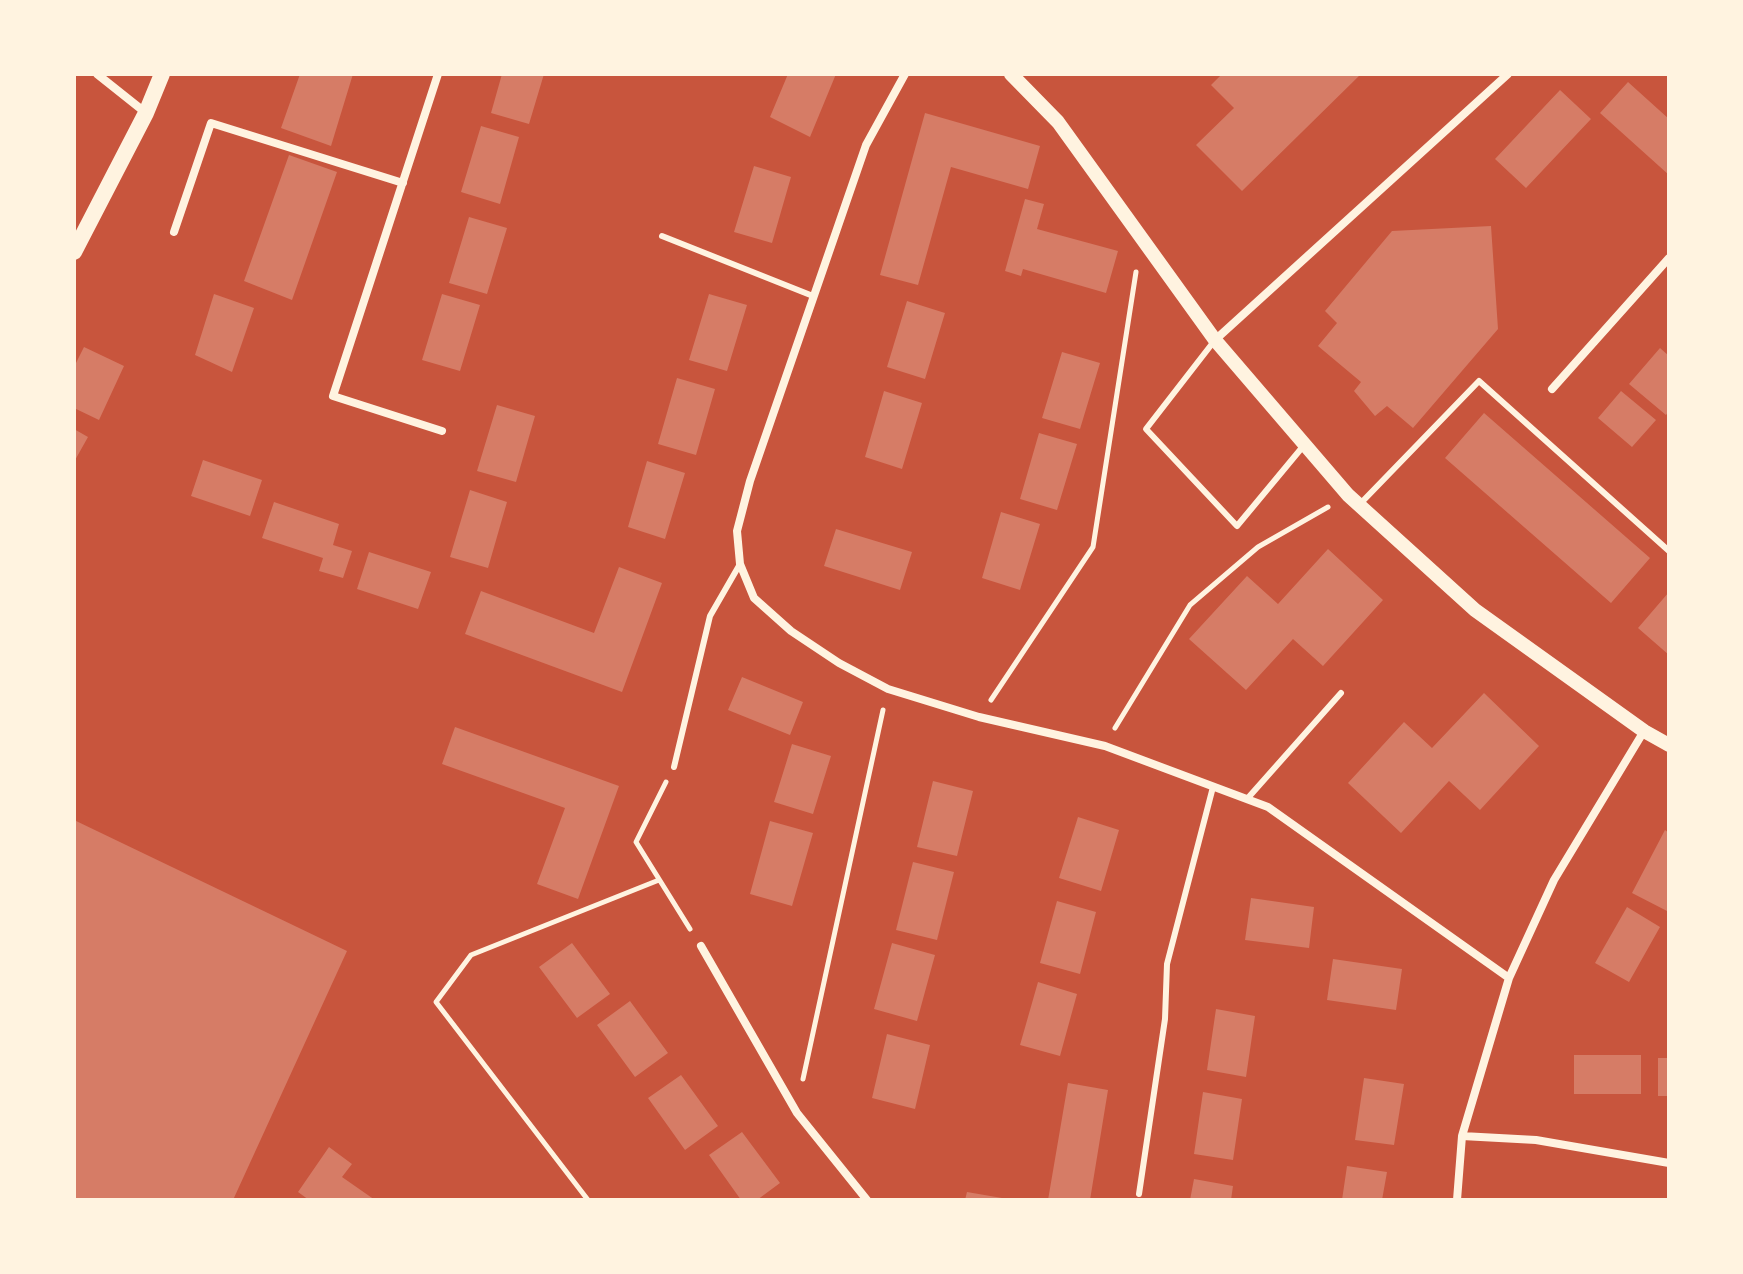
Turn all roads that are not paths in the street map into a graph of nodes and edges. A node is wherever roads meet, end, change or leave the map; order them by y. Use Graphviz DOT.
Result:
graph roads {
  1 [pos="97,74"];
  2 [pos="162,74"];
  3 [pos="438,74"];
  4 [pos="905,74"];
  5 [pos="1011,74"];
  6 [pos="1508,74"];
  7 [pos="146,113"];
  8 [pos="403,183"];
  9 [pos="174,232"];
  10 [pos="662,236"];
  11 [pos="74,252"];
  12 [pos="1669,258"];
  13 [pos="813,296"];
  14 [pos="1215,340"];
  15 [pos="1552,389"];
  16 [pos="442,431"];
  17 [pos="1305,444"];
  18 [pos="1354,500"];
  19 [pos="1669,551"];
  20 [pos="740,564"];
  21 [pos="1341,693"];
  22 [pos="1644,731"];
  23 [pos="1669,745"];
  24 [pos="674,767"];
  25 [pos="1213,787"];
  26 [pos="1247,799"];
  27 [pos="701,946"];
  28 [pos="1509,978"];
  29 [pos="1462,1136"];
  30 [pos="1669,1163"];
  31 [pos="1139,1194"];
  32 [pos="867,1200"];
  33 [pos="1457,1200"];
  1 -- 7 [label="street"];
  2 -- 7 [label="main road"];
  3 -- 8 [label="street"];
  4 -- 13 [label="street"];
  5 -- 14 [label="street"];
  6 -- 14 [label="street"];
  7 -- 11 [label="main road"];
  8 -- 9 [label="street"];
  8 -- 16 [label="street"];
  10 -- 13 [label="lane"];
  12 -- 15 [label="street"];
  13 -- 20 [label="street"];
  14 -- 17 [label="street"];
  14 -- 17 [label="lane"];
  17 -- 18 [label="street"];
  18 -- 19 [label="lane"];
  18 -- 22 [label="street"];
  20 -- 24 [label="lane"];
  20 -- 25 [label="street"];
  21 -- 26 [label="lane"];
  22 -- 23 [label="street"];
  22 -- 28 [label="street"];
  25 -- 26 [label="street"];
  25 -- 31 [label="lane"];
  26 -- 28 [label="street"];
  27 -- 32 [label="street"];
  28 -- 29 [label="street"];
  29 -- 30 [label="street"];
  29 -- 33 [label="street"];
}
